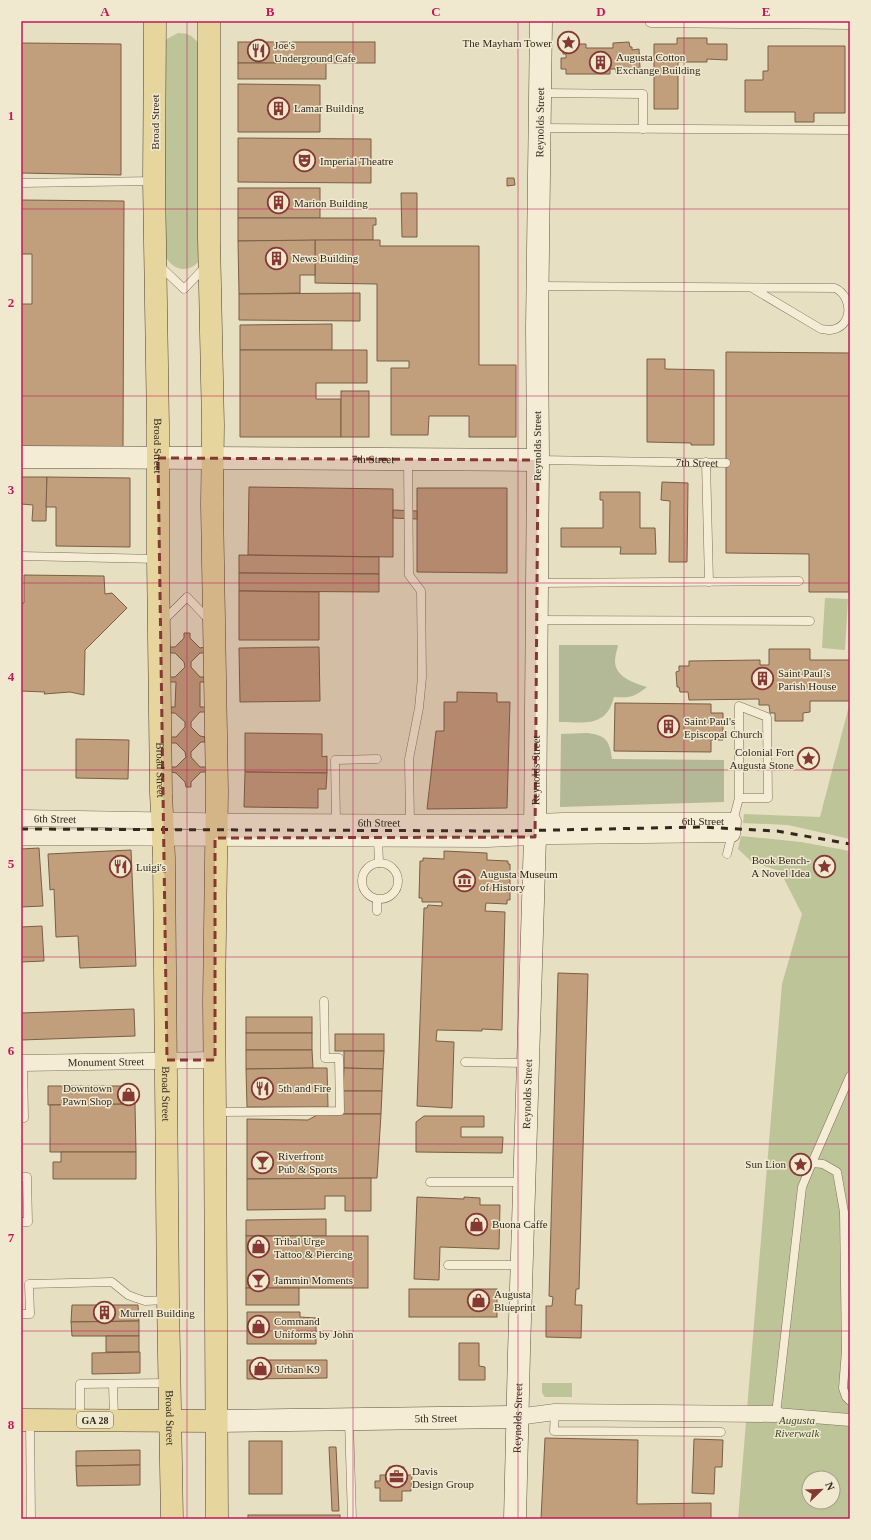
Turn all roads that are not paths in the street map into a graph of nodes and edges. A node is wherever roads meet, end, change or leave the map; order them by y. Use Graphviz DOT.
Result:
graph roads {
  1 [pos="155,21"];
  2 [pos="209,21"];
  3 [pos="541,21"];
  4 [pos="651,21"];
  5 [pos="695,21"];
  6 [pos="850,23"];
  7 [pos="540,93"];
  8 [pos="540,128"];
  9 [pos="643,129"];
  10 [pos="850,130"];
  11 [pos="154,181"];
  12 [pos="21,183"];
  13 [pos="156,262"];
  14 [pos="210,263"];
  15 [pos="538,286"];
  16 [pos="752,288"];
  17 [pos="21,457"];
  18 [pos="158,458"];
  19 [pos="212,458"];
  20 [pos="408,459"];
  21 [pos="538,460"];
  22 [pos="706,462"];
  23 [pos="726,463"];
  24 [pos="21,556"];
  25 [pos="158,559"];
  26 [pos="799,581"];
  27 [pos="709,582"];
  28 [pos="537,583"];
  29 [pos="536,620"];
  30 [pos="810,621"];
  31 [pos="214,624"];
  32 [pos="159,626"];
  33 [pos="377,759"];
  34 [pos="739,798"];
  35 [pos="21,818"];
  36 [pos="336,822"];
  37 [pos="410,822"];
  38 [pos="732,827"];
  39 [pos="163,829"];
  40 [pos="216,829"];
  41 [pos="535,829"];
  42 [pos="21,837"];
  43 [pos="378,839"];
  44 [pos="727,854"];
  45 [pos="379,863"];
  46 [pos="377,899"];
  47 [pos="377,911"];
  48 [pos="324,1001"];
  49 [pos="167,1060"];
  50 [pos="215,1060"];
  51 [pos="465,1062"];
  52 [pos="22,1063"];
  53 [pos="528,1063"];
  54 [pos="850,1076"];
  55 [pos="215,1112"];
  56 [pos="21,1118"];
  57 [pos="812,1163"];
  58 [pos="21,1177"];
  59 [pos="430,1182"];
  60 [pos="525,1182"];
  61 [pos="21,1222"];
  62 [pos="448,1265"];
  63 [pos="521,1265"];
  64 [pos="168,1300"];
  65 [pos="21,1314"];
  66 [pos="169,1383"];
  67 [pos="113,1384"];
  68 [pos="850,1402"];
  69 [pos="555,1412"];
  70 [pos="776,1414"];
  71 [pos="517,1417"];
  72 [pos="26,1420"];
  73 [pos="80,1420"];
  74 [pos="114,1420"];
  75 [pos="170,1420"];
  76 [pos="349,1420"];
  77 [pos="850,1420"];
  78 [pos="216,1421"];
  79 [pos="721,1432"];
  80 [pos="31,1519"];
  81 [pos="172,1519"];
  82 [pos="217,1519"];
  83 [pos="352,1519"];
  84 [pos="515,1519"];
  1 -- 11 [label="main road, Broad Street"];
  2 -- 14 [label="main road"];
  3 -- 7 [label="main road, Reynolds Street"];
  4 -- 5 [label="street"];
  5 -- 6 [label="street"];
  7 -- 8 [label="main road, Reynolds Street"];
  7 -- 9 [label="lane"];
  8 -- 9 [label="lane"];
  8 -- 15 [label="main road, Reynolds Street"];
  9 -- 10 [label="lane"];
  11 -- 12 [label="lane"];
  11 -- 13 [label="main road, Broad Street"];
  13 -- 14 [label="lane"];
  13 -- 18 [label="main road, Broad Street"];
  14 -- 19 [label="main road"];
  15 -- 16 [label="lane"];
  15 -- 21 [label="main road, Reynolds Street"];
  16 -- 16 [label="lane"];
  17 -- 18 [label="main road, 7th Street"];
  18 -- 19 [label="main road, 7th Street"];
  18 -- 25 [label="main road, Broad Street"];
  19 -- 20 [label="main road, 7th Street"];
  19 -- 31 [label="main road"];
  20 -- 21 [label="main road, 7th Street"];
  20 -- 37 [label="lane"];
  21 -- 22 [label="lane, 7th Street"];
  21 -- 28 [label="main road, Reynolds Street"];
  22 -- 23 [label="lane, 7th Street"];
  22 -- 27 [label="lane"];
  24 -- 25 [label="lane"];
  25 -- 32 [label="main road, Broad Street"];
  26 -- 27 [label="lane"];
  27 -- 28 [label="lane"];
  28 -- 29 [label="main road, Reynolds Street"];
  29 -- 30 [label="lane"];
  29 -- 41 [label="main road, Reynolds Street"];
  31 -- 32 [label="lane"];
  31 -- 40 [label="main road"];
  32 -- 39 [label="main road, Broad Street"];
  33 -- 36 [label="lane"];
  34 -- 34 [label="lane"];
  34 -- 38 [label="lane"];
  35 -- 39 [label="street, 6th Street"];
  36 -- 37 [label="street, 6th Street"];
  36 -- 40 [label="street, 6th Street"];
  37 -- 41 [label="street, 6th Street"];
  38 -- 41 [label="street, 6th Street"];
  38 -- 44 [label="lane"];
  39 -- 40 [label="street, 6th Street"];
  39 -- 42 [label="street, 6th Street"];
  39 -- 49 [label="main road, Broad Street"];
  40 -- 43 [label="street, 6th Street"];
  40 -- 50 [label="main road"];
  41 -- 43 [label="street, 6th Street"];
  41 -- 53 [label="main road, Reynolds Street"];
  43 -- 45 [label="lane"];
  45 -- 46 [label="lane"];
  45 -- 46 [label="lane"];
  46 -- 47 [label="lane"];
  48 -- 55 [label="lane"];
  49 -- 50 [label="street, Monument Street"];
  49 -- 52 [label="street, Monument Street"];
  49 -- 64 [label="main road, Broad Street"];
  50 -- 55 [label="main road"];
  51 -- 53 [label="lane"];
  52 -- 56 [label="lane"];
  53 -- 60 [label="main road, Reynolds Street"];
  54 -- 57 [label="lane"];
  55 -- 78 [label="main road"];
  57 -- 68 [label="lane"];
  57 -- 70 [label="lane"];
  58 -- 61 [label="lane"];
  59 -- 60 [label="lane"];
  60 -- 63 [label="main road, Reynolds Street"];
  62 -- 63 [label="lane"];
  63 -- 71 [label="main road, Reynolds Street"];
  64 -- 65 [label="lane"];
  64 -- 66 [label="main road, Broad Street"];
  66 -- 67 [label="lane"];
  66 -- 75 [label="main road, Broad Street"];
  67 -- 73 [label="lane"];
  67 -- 74 [label="lane"];
  69 -- 70 [label="street, 5th Street"];
  69 -- 71 [label="street, 5th Street"];
  69 -- 79 [label="lane"];
  70 -- 77 [label="street, 5th Street"];
  71 -- 76 [label="main road, 5th Street"];
  71 -- 84 [label="main road, Reynolds Street"];
  72 -- 73 [label="main road, 5th Street / GA 28"];
  72 -- 80 [label="lane"];
  73 -- 74 [label="main road, 5th Street / GA 28"];
  74 -- 75 [label="main road, 5th Street / GA 28"];
  75 -- 78 [label="main road, 5th Street / GA 28"];
  75 -- 81 [label="main road, Broad Street"];
  76 -- 78 [label="main road, 5th Street"];
  76 -- 83 [label="lane"];
  78 -- 82 [label="main road"];
}
